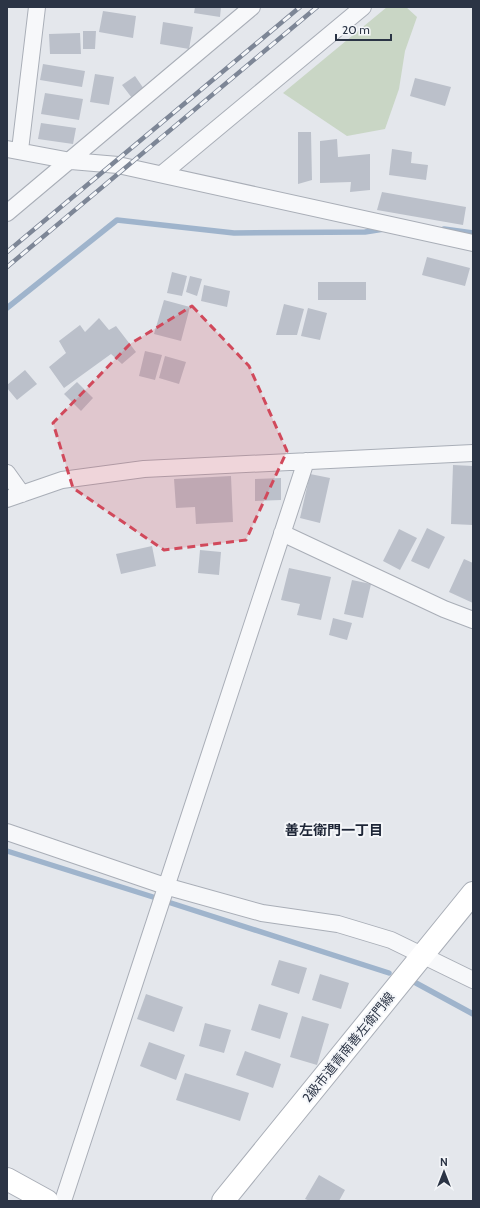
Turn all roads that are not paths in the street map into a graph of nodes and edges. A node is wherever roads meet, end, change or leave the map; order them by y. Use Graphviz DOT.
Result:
graph roads {
  1 [pos="36,7"];
  2 [pos="252,7"];
  3 [pos="363,7"];
  4 [pos="14,149"];
  5 [pos="71,161"];
  6 [pos="162,174"];
  7 [pos="7,214"];
  8 [pos="473,243"];
  9 [pos="473,453"];
  10 [pos="306,461"];
  11 [pos="7,473"];
  12 [pos="14,496"];
  13 [pos="282,533"];
  14 [pos="473,620"];
  15 [pos="7,832"];
  16 [pos="165,886"];
  17 [pos="473,893"];
  18 [pos="422,956"];
  19 [pos="473,980"];
  20 [pos="7,1179"];
  21 [pos="47,1201"];
  22 [pos="63,1201"];
  23 [pos="223,1201"];
  1 -- 4 [label="street"];
  2 -- 5 [label="street"];
  3 -- 6 [label="street"];
  4 -- 5 [label="street"];
  5 -- 6 [label="street"];
  5 -- 7 [label="street"];
  6 -- 8 [label="street"];
  9 -- 10 [label="street"];
  10 -- 12 [label="street"];
  10 -- 13 [label="street"];
  11 -- 12 [label="street"];
  13 -- 14 [label="street"];
  13 -- 16 [label="street"];
  15 -- 16 [label="street"];
  16 -- 18 [label="street"];
  16 -- 22 [label="street"];
  17 -- 18 [label="street, 2級市道青南善左衛門線"];
  18 -- 19 [label="street"];
  18 -- 23 [label="street, 2級市道青南善左衛門線"];
  20 -- 21 [label="street"];
}
